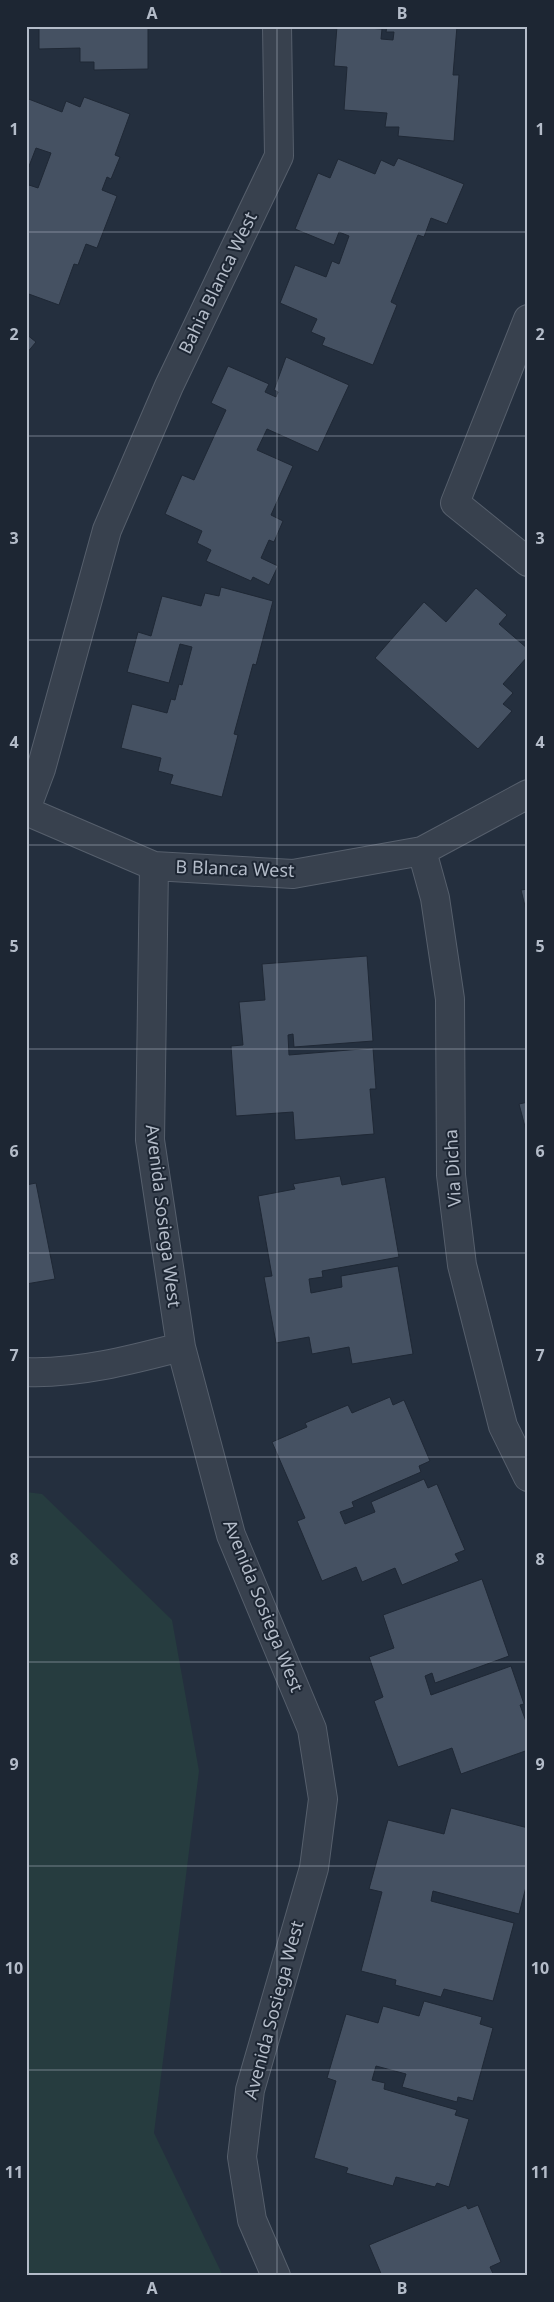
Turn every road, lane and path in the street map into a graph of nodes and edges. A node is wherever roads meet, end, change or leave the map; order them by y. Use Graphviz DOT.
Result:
graph roads {
  1 [pos="277,26"];
  2 [pos="528,319"];
  3 [pos="107,530"];
  4 [pos="528,562"];
  5 [pos="528,794"];
  6 [pos="26,810"];
  7 [pos="422,851"];
  8 [pos="154,866"];
  9 [pos="181,1347"];
  10 [pos="26,1372"];
  11 [pos="528,1477"];
  12 [pos="276,2276"];
  1 -- 3 [label="street, Bahia Blanca West"];
  2 -- 4 [label="street"];
  3 -- 6 [label="street, B Blanca West"];
  5 -- 7 [label="street, B Blanca West"];
  6 -- 8 [label="street, B Blanca West"];
  7 -- 8 [label="street, B Blanca West"];
  7 -- 11 [label="street, Via Dicha"];
  8 -- 9 [label="street, Avenida Sosiega West"];
  9 -- 10 [label="street"];
  9 -- 12 [label="street, Avenida Sosiega West"];
}
